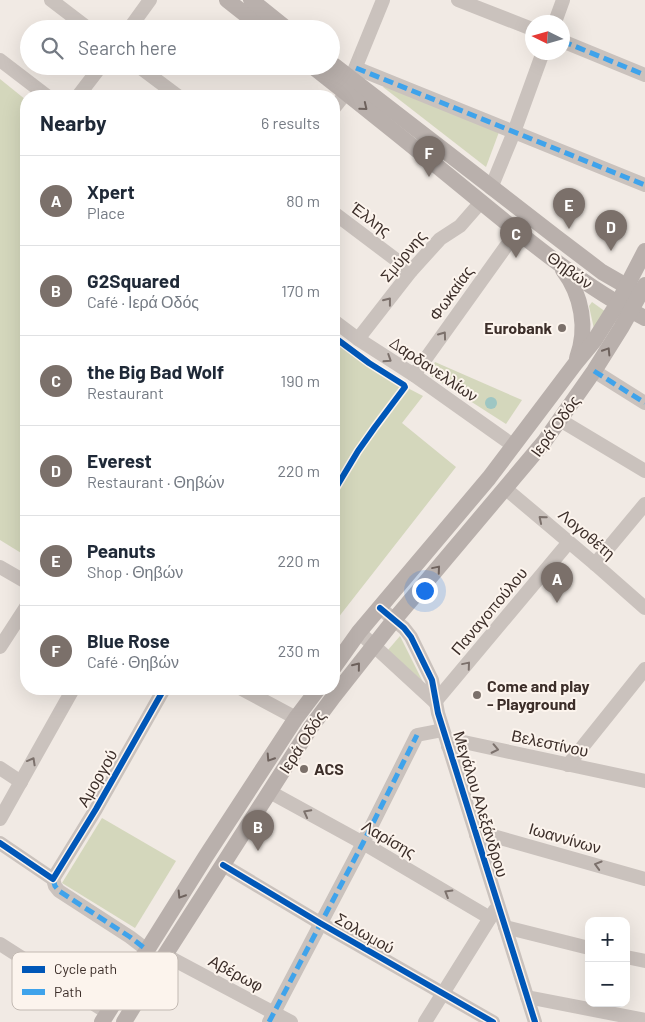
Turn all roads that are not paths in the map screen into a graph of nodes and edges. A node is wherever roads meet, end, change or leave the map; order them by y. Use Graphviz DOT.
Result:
graph roads {
  1 [pos="52,0"];
  2 [pos="150,0"];
  3 [pos="227,0"];
  4 [pos="251,0"];
  5 [pos="383,0"];
  6 [pos="458,0"];
  7 [pos="563,0"];
  8 [pos="558,15"];
  9 [pos="77,20"];
  10 [pos="136,20"];
  11 [pos="253,20"];
  12 [pos="276,20"];
  13 [pos="525,26"];
  14 [pos="570,44"];
  15 [pos="0,60"];
  16 [pos="540,60"];
  17 [pos="340,71"];
  18 [pos="94,75"];
  19 [pos="150,75"];
  20 [pos="337,75"];
  21 [pos="645,75"];
  22 [pos="351,80"];
  23 [pos="39,90"];
  24 [pos="83,90"];
  25 [pos="170,90"];
  26 [pos="340,98"];
  27 [pos="514,132"];
  28 [pos="645,185"];
  29 [pos="491,188"];
  30 [pos="482,202"];
  31 [pos="340,218"];
  32 [pos="517,231"];
  33 [pos="544,251"];
  34 [pos="645,251"];
  35 [pos="411,271"];
  36 [pos="639,291"];
  37 [pos="631,310"];
  38 [pos="340,326"];
  39 [pos="358,339"];
  40 [pos="575,364"];
  41 [pos="594,370"];
  42 [pos="414,375"];
  43 [pos="645,403"];
  44 [pos="560,420"];
  45 [pos="514,446"];
  46 [pos="645,471"];
  47 [pos="506,489"];
  48 [pos="645,504"];
  49 [pos="570,542"];
  50 [pos="595,564"];
  51 [pos="0,567"];
  52 [pos="20,579"];
  53 [pos="380,608"];
  54 [pos="645,608"];
  55 [pos="20,617"];
  56 [pos="394,620"];
  57 [pos="359,632"];
  58 [pos="374,645"];
  59 [pos="0,647"];
  60 [pos="340,659"];
  61 [pos="645,669"];
  62 [pos="340,689"];
  63 [pos="70,695"];
  64 [pos="161,695"];
  65 [pos="253,695"];
  66 [pos="313,695"];
  67 [pos="335,695"];
  68 [pos="435,702"];
  69 [pos="296,718"];
  70 [pos="443,730"];
  71 [pos="448,746"];
  72 [pos="568,765"];
  73 [pos="0,768"];
  74 [pos="21,782"];
  75 [pos="645,782"];
  76 [pos="270,792"];
  77 [pos="0,819"];
  78 [pos="476,835"];
  79 [pos="0,842"];
  80 [pos="363,843"];
  81 [pos="223,865"];
  82 [pos="645,878"];
  83 [pos="53,879"];
  84 [pos="498,905"];
  85 [pos="490,918"];
  86 [pos="320,923"];
  87 [pos="505,927"];
  88 [pos="0,944"];
  89 [pos="585,947"];
  90 [pos="146,950"];
  91 [pos="12,952"];
  92 [pos="167,952"];
  93 [pos="630,958"];
  94 [pos="645,962"];
  95 [pos="178,963"];
  96 [pos="443,993"];
  97 [pos="527,997"];
  98 [pos="131,1010"];
  99 [pos="272,1018"];
  100 [pos="645,1020"];
  101 [pos="124,1022"];
  102 [pos="291,1022"];
  103 [pos="425,1022"];
  104 [pos="493,1022"];
  105 [pos="535,1022"];
  1 -- 9 [label="street"];
  2 -- 10 [label="street"];
  3 -- 11 [label="main road"];
  4 -- 12 [label="main road"];
  5 -- 22 [label="street"];
  6 -- 13 [label="street"];
  7 -- 8 [label="street"];
  14 -- 21 [label="street"];
  15 -- 23 [label="street"];
  16 -- 27 [label="street"];
  17 -- 22 [label="main road, Θηβών"];
  18 -- 24 [label="street"];
  19 -- 25 [label="street"];
  20 -- 22 [label="main road, Θηβών"];
  22 -- 26 [label="street"];
  22 -- 27 [label="street"];
  22 -- 29 [label="main road, Θηβών"];
  22 -- 30 [label="main road, Θηβών, one-way"];
  27 -- 28 [label="street"];
  27 -- 29 [label="street"];
  29 -- 36 [label="main road, Θηβών"];
  30 -- 32 [label="main road, Θηβών"];
  30 -- 35 [label="street, Σμύρνης"];
  31 -- 35 [label="street, Έλλης"];
  32 -- 33 [label="main road, Θηβών"];
  42 -- 32 [label="street, Φωκαίας, one-way"];
  33 -- 37 [label="main road, Θηβών"];
  33 -- 40 [label="main road"];
  34 -- 36 [label="main road, Ιερά Οδός"];
  39 -- 35 [label="street, Σμύρνης, one-way"];
  36 -- 37 [label="main road, Ιερά Οδός"];
  37 -- 40 [label="main road, Ιερά Οδός"];
  41 -- 37 [label="main road, Ιερά Οδός, one-way"];
  38 -- 39 [label="street, Δαρδανελλίων"];
  39 -- 42 [label="street, Δαρδανελλίων, one-way"];
  40 -- 45 [label="main road, Ιερά Οδός"];
  41 -- 43 [label="street"];
  41 -- 44 [label="main road, Ιερά Οδός"];
  42 -- 45 [label="street, Δαρδανελλίων"];
  44 -- 46 [label="street"];
  44 -- 47 [label="main road, Ιερά Οδός"];
  45 -- 53 [label="main road, Ιερά Οδός"];
  49 -- 47 [label="street, Λογοθέτη, one-way"];
  56 -- 47 [label="main road, Ιερά Οδός, one-way"];
  48 -- 50 [label="street"];
  49 -- 50 [label="street, Λογοθέτη"];
  68 -- 49 [label="street, Παναγοπούλου, one-way"];
  50 -- 54 [label="street, Λογοθέτη"];
  51 -- 52 [label="street"];
  53 -- 56 [label="street, Μεγάλου Αλεξάνδρου"];
  53 -- 57 [label="main road, Ιερά Οδός"];
  55 -- 59 [label="street"];
  56 -- 58 [label="main road, Ιερά Οδός"];
  56 -- 68 [label="street, Μεγάλου Αλεξάνδρου"];
  57 -- 58 [label="street"];
  57 -- 60 [label="main road, Ιερά Οδός"];
  62 -- 58 [label="main road, Ιερά Οδός, one-way"];
  58 -- 68 [label="street"];
  61 -- 72 [label="street"];
  74 -- 63 [label="street, one-way"];
  64 -- 83 [label="street, Αμοργού"];
  65 -- 69 [label="street"];
  66 -- 69 [label="main road, Ιερά Οδός"];
  76 -- 67 [label="main road, Ιερά Οδός, one-way"];
  68 -- 70 [label="street, Μεγάλου Αλεξάνδρου"];
  69 -- 90 [label="main road, Ιερά Οδός, one-way"];
  70 -- 71 [label="street, Μεγάλου Αλεξάνδρου"];
  70 -- 80 [label="street"];
  71 -- 72 [label="street, Βελεστίνου, one-way"];
  71 -- 78 [label="street, Μεγάλου Αλεξάνδρου"];
  72 -- 75 [label="street, Βελεστίνου"];
  73 -- 74 [label="street"];
  74 -- 77 [label="street"];
  80 -- 76 [label="street, Λαρίσης, one-way"];
  76 -- 81 [label="main road, Ιερά Οδός"];
  82 -- 78 [label="street, Ιωαννίνων, one-way"];
  78 -- 84 [label="street, Μεγάλου Αλεξάνδρου"];
  79 -- 83 [label="street"];
  85 -- 80 [label="street, Λαρίσης, one-way"];
  80 -- 86 [label="street"];
  81 -- 86 [label="street, Σολωμού"];
  81 -- 92 [label="main road, Ιερά Οδός"];
  83 -- 90 [label="street"];
  84 -- 85 [label="street"];
  84 -- 87 [label="street, Μεγάλου Αλεξάνδρου"];
  85 -- 96 [label="street"];
  86 -- 96 [label="street, Σολωμού"];
  86 -- 99 [label="street"];
  87 -- 89 [label="street"];
  87 -- 97 [label="street, Μεγάλου Αλεξάνδρου"];
  88 -- 91 [label="street"];
  93 -- 94 [label="street"];
  95 -- 99 [label="street, Αβέρωφ"];
  96 -- 103 [label="street"];
  96 -- 104 [label="street, Σολωμού"];
  97 -- 100 [label="street"];
  97 -- 105 [label="street, Μεγάλου Αλεξάνδρου"];
  98 -- 101 [label="main road, Ιερά Οδός"];
  99 -- 102 [label="street, Αβέρωφ"];
}
